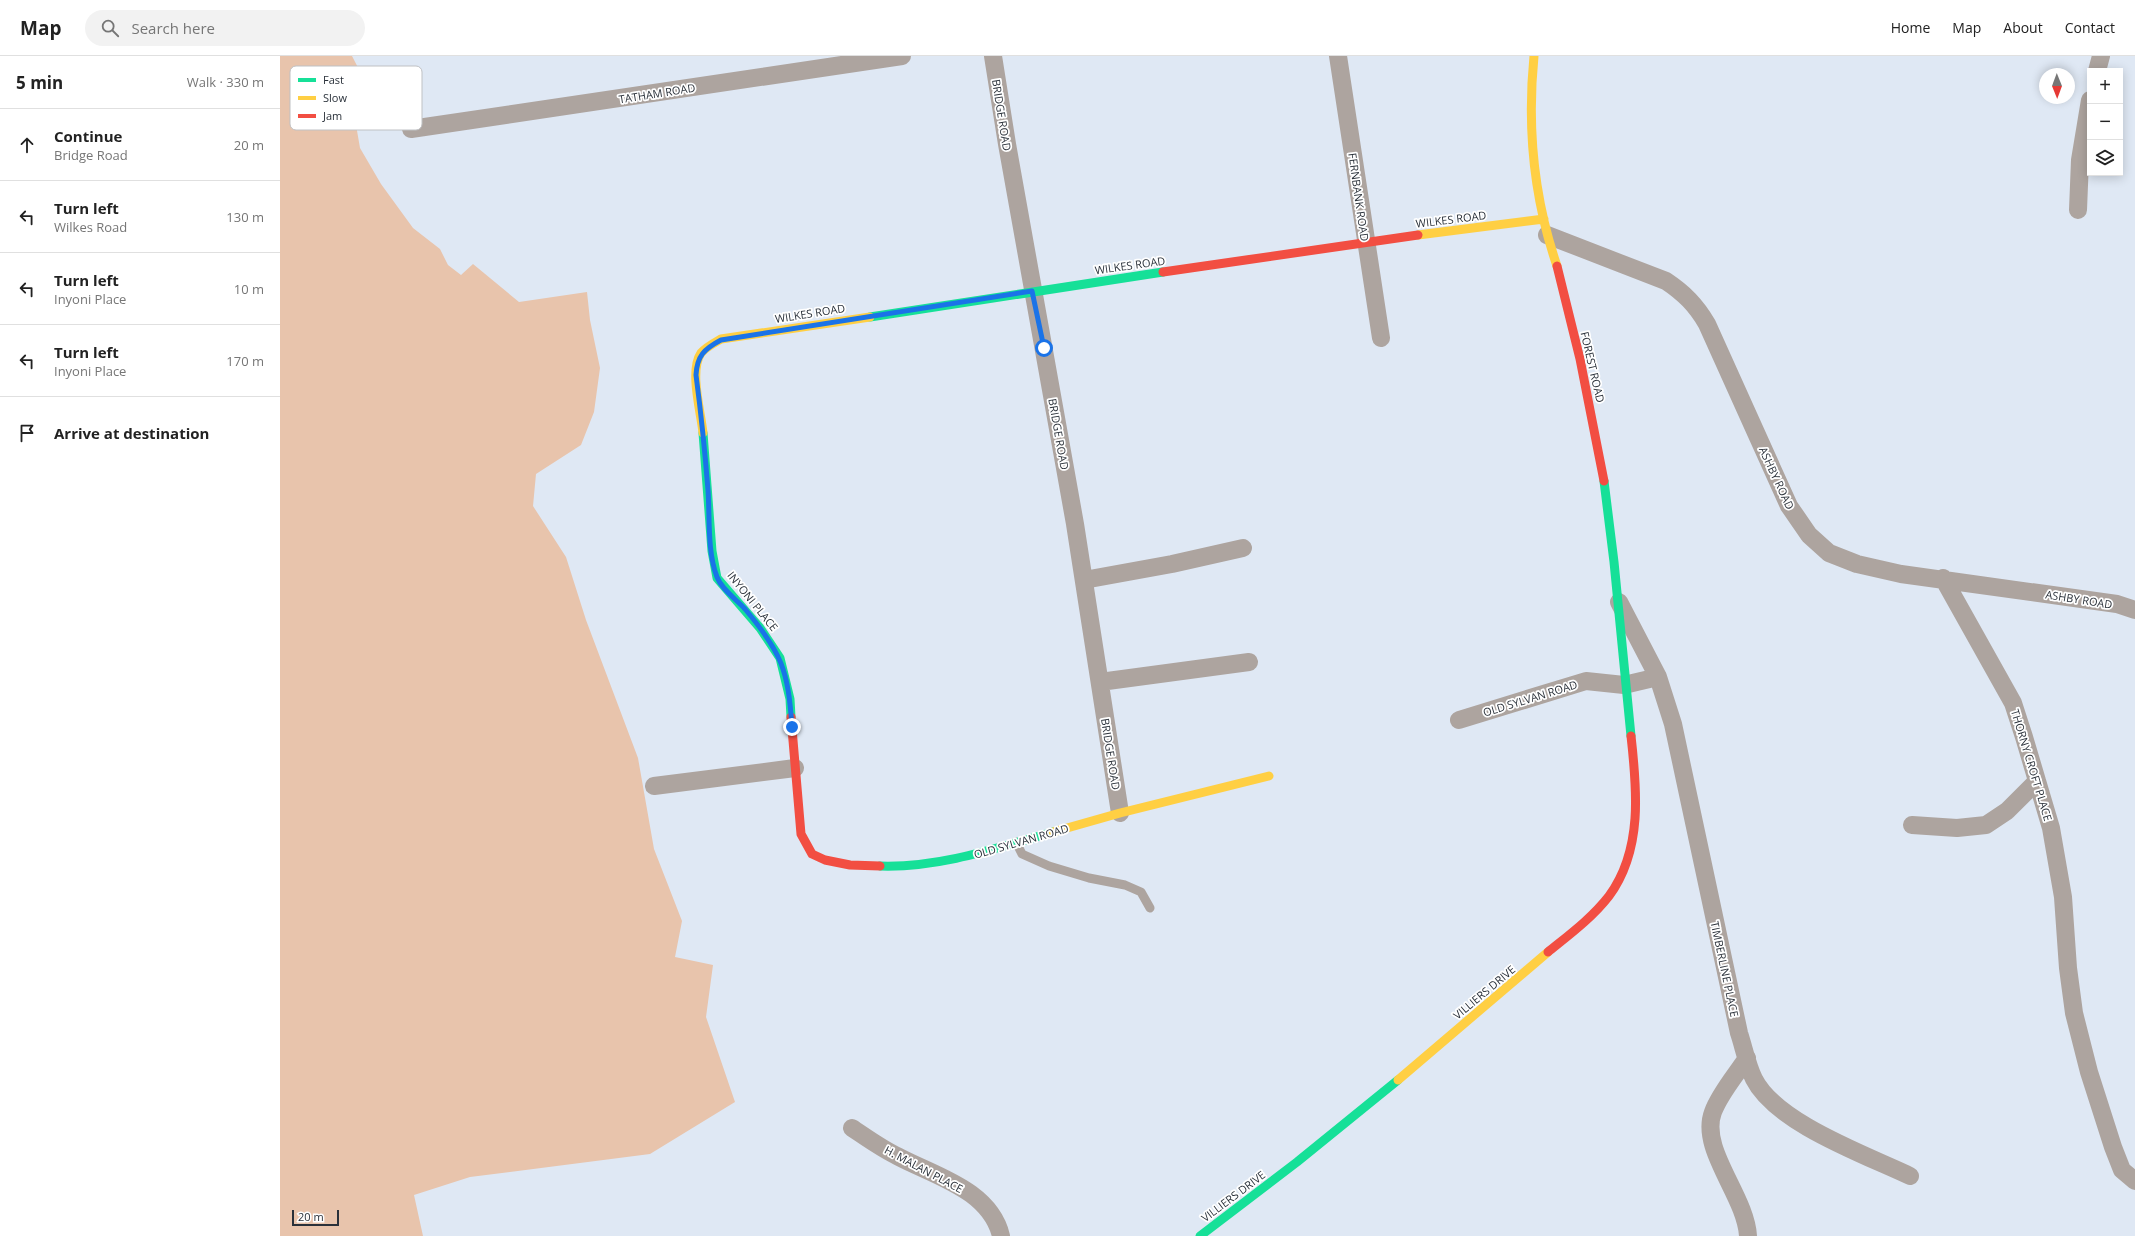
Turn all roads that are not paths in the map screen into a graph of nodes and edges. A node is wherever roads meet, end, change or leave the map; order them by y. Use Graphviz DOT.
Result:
graph roads {
  1 [pos="902,56"];
  2 [pos="993,56"];
  3 [pos="1338,56"];
  4 [pos="1534,56"];
  5 [pos="2101,56"];
  6 [pos="2098,68"];
  7 [pos="2089,104"];
  8 [pos="422,128"];
  9 [pos="2078,210"];
  10 [pos="1546,227"];
  11 [pos="1366,242"];
  12 [pos="1032,291"];
  13 [pos="1381,338"];
  14 [pos="721,340"];
  15 [pos="1243,548"];
  16 [pos="1943,578"];
  17 [pos="1084,580"];
  18 [pos="1619,600"];
  19 [pos="2135,610"];
  20 [pos="1250,662"];
  21 [pos="1658,677"];
  22 [pos="1100,682"];
  23 [pos="1624,685"];
  24 [pos="1459,720"];
  25 [pos="795,768"];
  26 [pos="1269,776"];
  27 [pos="2037,781"];
  28 [pos="654,786"];
  29 [pos="1120,813"];
  30 [pos="798,815"];
  31 [pos="1912,825"];
  32 [pos="1016,842"];
  33 [pos="1150,908"];
  34 [pos="1747,1058"];
  35 [pos="852,1128"];
  36 [pos="1910,1176"];
  37 [pos="2135,1181"];
  38 [pos="1001,1236"];
  39 [pos="1200,1236"];
  40 [pos="1748,1236"];
  1 -- 8 [label="street, TATHAM ROAD"];
  2 -- 12 [label="street, BRIDGE ROAD"];
  3 -- 11 [label="street, FERNBANK ROAD"];
  4 -- 10 [label="street, FOREST ROAD"];
  5 -- 6 [label="street"];
  7 -- 9 [label="street"];
  10 -- 11 [label="street, WILKES ROAD"];
  10 -- 16 [label="street, ASHBY ROAD"];
  10 -- 18 [label="street, FOREST ROAD"];
  11 -- 12 [label="street, WILKES ROAD"];
  11 -- 13 [label="street, FERNBANK ROAD"];
  12 -- 14 [label="street, WILKES ROAD"];
  12 -- 17 [label="street, BRIDGE ROAD"];
  14 -- 25 [label="street, INYONI PLACE"];
  15 -- 17 [label="street"];
  16 -- 19 [label="street, ASHBY ROAD"];
  16 -- 27 [label="street, THORNY CROFT PLACE"];
  17 -- 22 [label="street, BRIDGE ROAD"];
  18 -- 21 [label="street, TIMBERLINE PLACE"];
  18 -- 23 [label="street, FOREST ROAD"];
  20 -- 22 [label="street"];
  21 -- 23 [label="street"];
  21 -- 34 [label="street, TIMBERLINE PLACE"];
  22 -- 29 [label="street, BRIDGE ROAD"];
  23 -- 24 [label="street, OLD SYLVAN ROAD"];
  23 -- 39 [label="street, VILLIERS DRIVE"];
  25 -- 28 [label="street"];
  25 -- 30 [label="street, INYONI PLACE"];
  26 -- 29 [label="street, OLD SYLVAN ROAD"];
  27 -- 31 [label="street"];
  27 -- 37 [label="street, THORNY CROFT PLACE"];
  29 -- 32 [label="street, OLD SYLVAN ROAD"];
  30 -- 32 [label="street, OLD SYLVAN ROAD"];
  32 -- 33 [label="lane"];
  34 -- 36 [label="street, TIMBERLINE PLACE"];
  34 -- 40 [label="street"];
  35 -- 38 [label="street, H. MALAN PLACE"];
}
